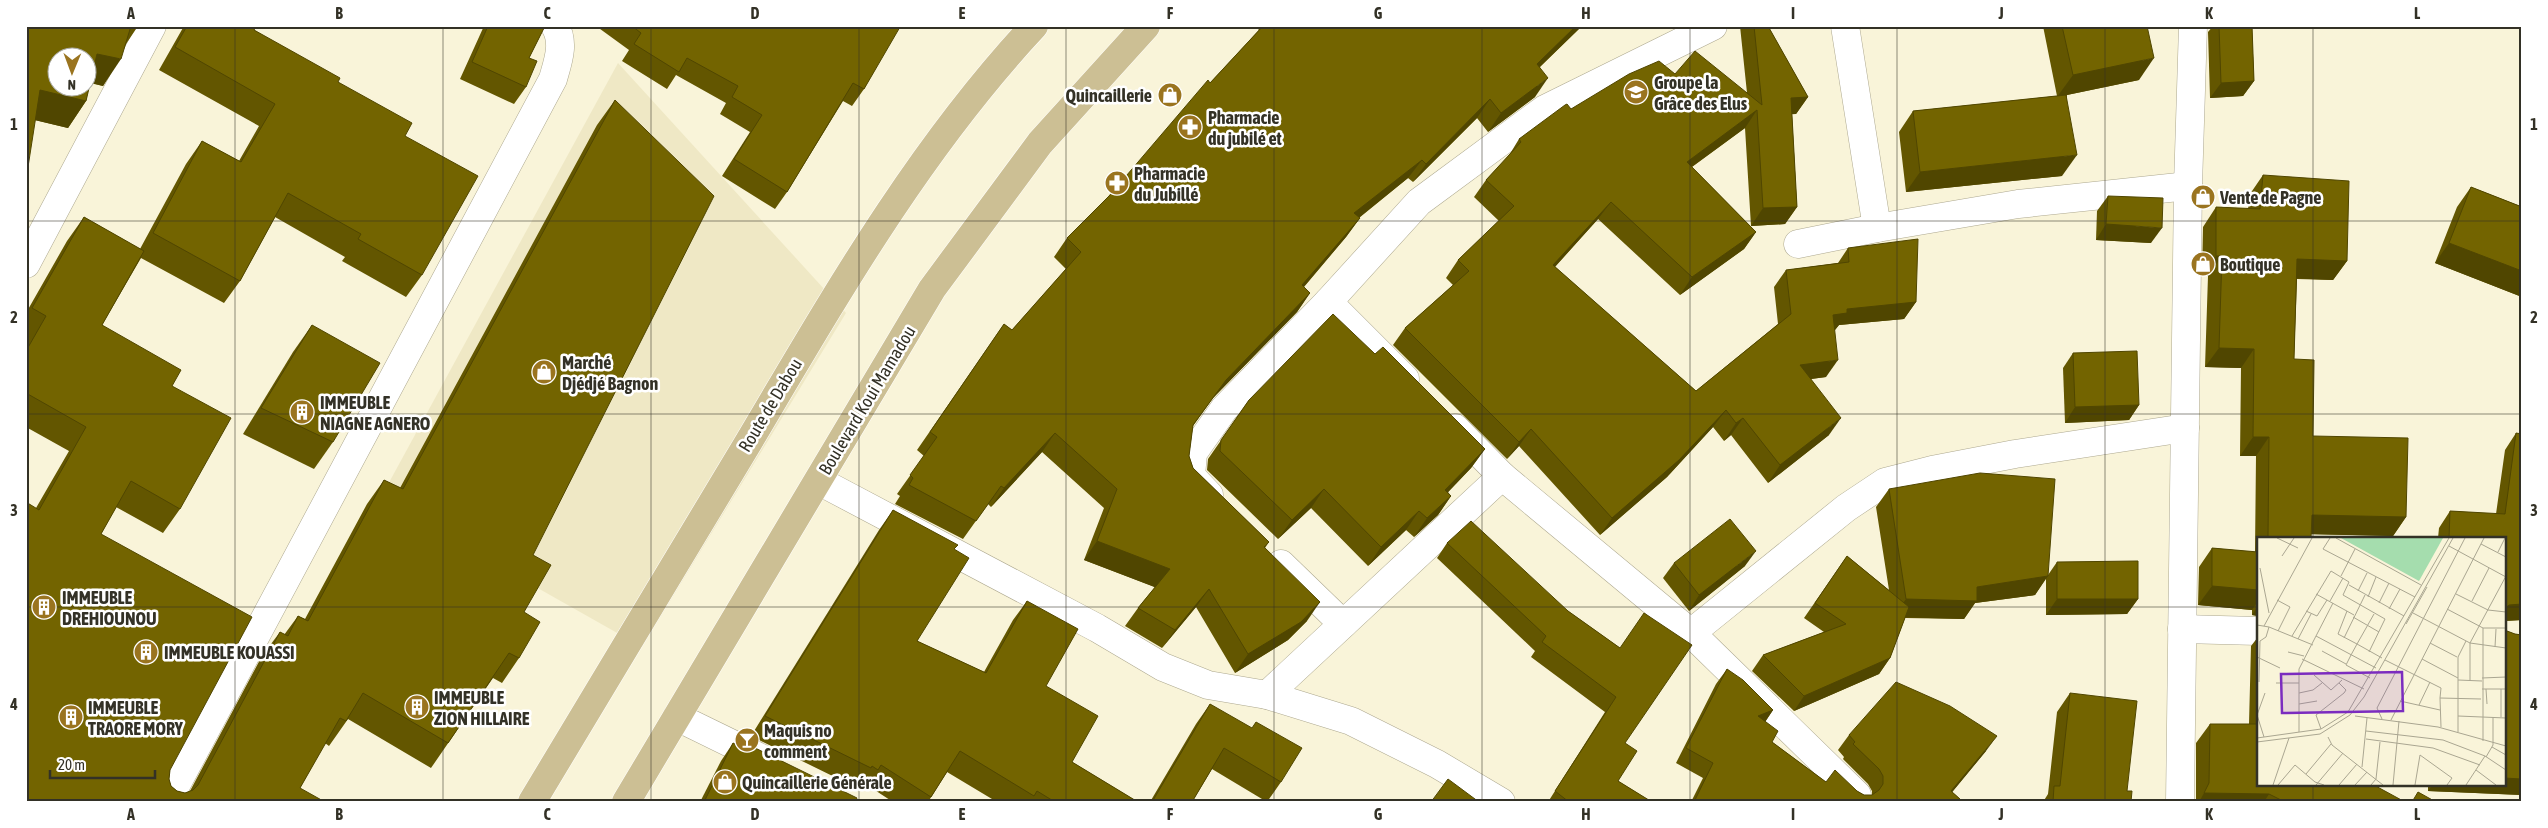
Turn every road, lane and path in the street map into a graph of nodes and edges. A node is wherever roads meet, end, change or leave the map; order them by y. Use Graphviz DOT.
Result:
graph roads {
  1 [pos="152,26"];
  2 [pos="555,26"];
  3 [pos="1034,26"];
  4 [pos="1146,26"];
  5 [pos="1713,26"];
  6 [pos="1845,26"];
  7 [pos="2193,26"];
  8 [pos="2188,186"];
  9 [pos="38,218"];
  10 [pos="1877,228"];
  11 [pos="1798,244"];
  12 [pos="26,264"];
  13 [pos="1328,302"];
  14 [pos="2185,428"];
  15 [pos="1502,476"];
  16 [pos="819,481"];
  17 [pos="1225,510"];
  18 [pos="1260,544"];
  19 [pos="1343,624"];
  20 [pos="2182,629"];
  21 [pos="2257,631"];
  22 [pos="1691,633"];
  23 [pos="1268,695"];
  24 [pos="677,717"];
  25 [pos="789,772"];
  26 [pos="1857,795"];
  27 [pos="167,802"];
  28 [pos="532,802"];
  29 [pos="626,802"];
  30 [pos="1502,802"];
  31 [pos="2180,802"];
  1 -- 9 [label="street"];
  2 -- 27 [label="street"];
  3 -- 28 [label="main road, Route de Dabou"];
  4 -- 16 [label="main road, Boulevard Koui Mamadou"];
  5 -- 13 [label="street"];
  6 -- 10 [label="street"];
  7 -- 8 [label="street"];
  8 -- 10 [label="street"];
  8 -- 14 [label="street"];
  9 -- 12 [label="street"];
  10 -- 11 [label="street"];
  13 -- 15 [label="street"];
  13 -- 17 [label="street"];
  14 -- 20 [label="street"];
  14 -- 22 [label="street"];
  15 -- 19 [label="street"];
  15 -- 22 [label="street"];
  16 -- 23 [label="street"];
  16 -- 24 [label="main road, Boulevard Koui Mamadou"];
  18 -- 19 [label="street"];
  19 -- 23 [label="street"];
  20 -- 21 [label="street"];
  20 -- 31 [label="street"];
  22 -- 26 [label="street"];
  23 -- 30 [label="street"];
  24 -- 25 [label="street"];
  24 -- 29 [label="main road, Boulevard Koui Mamadou"];
}
